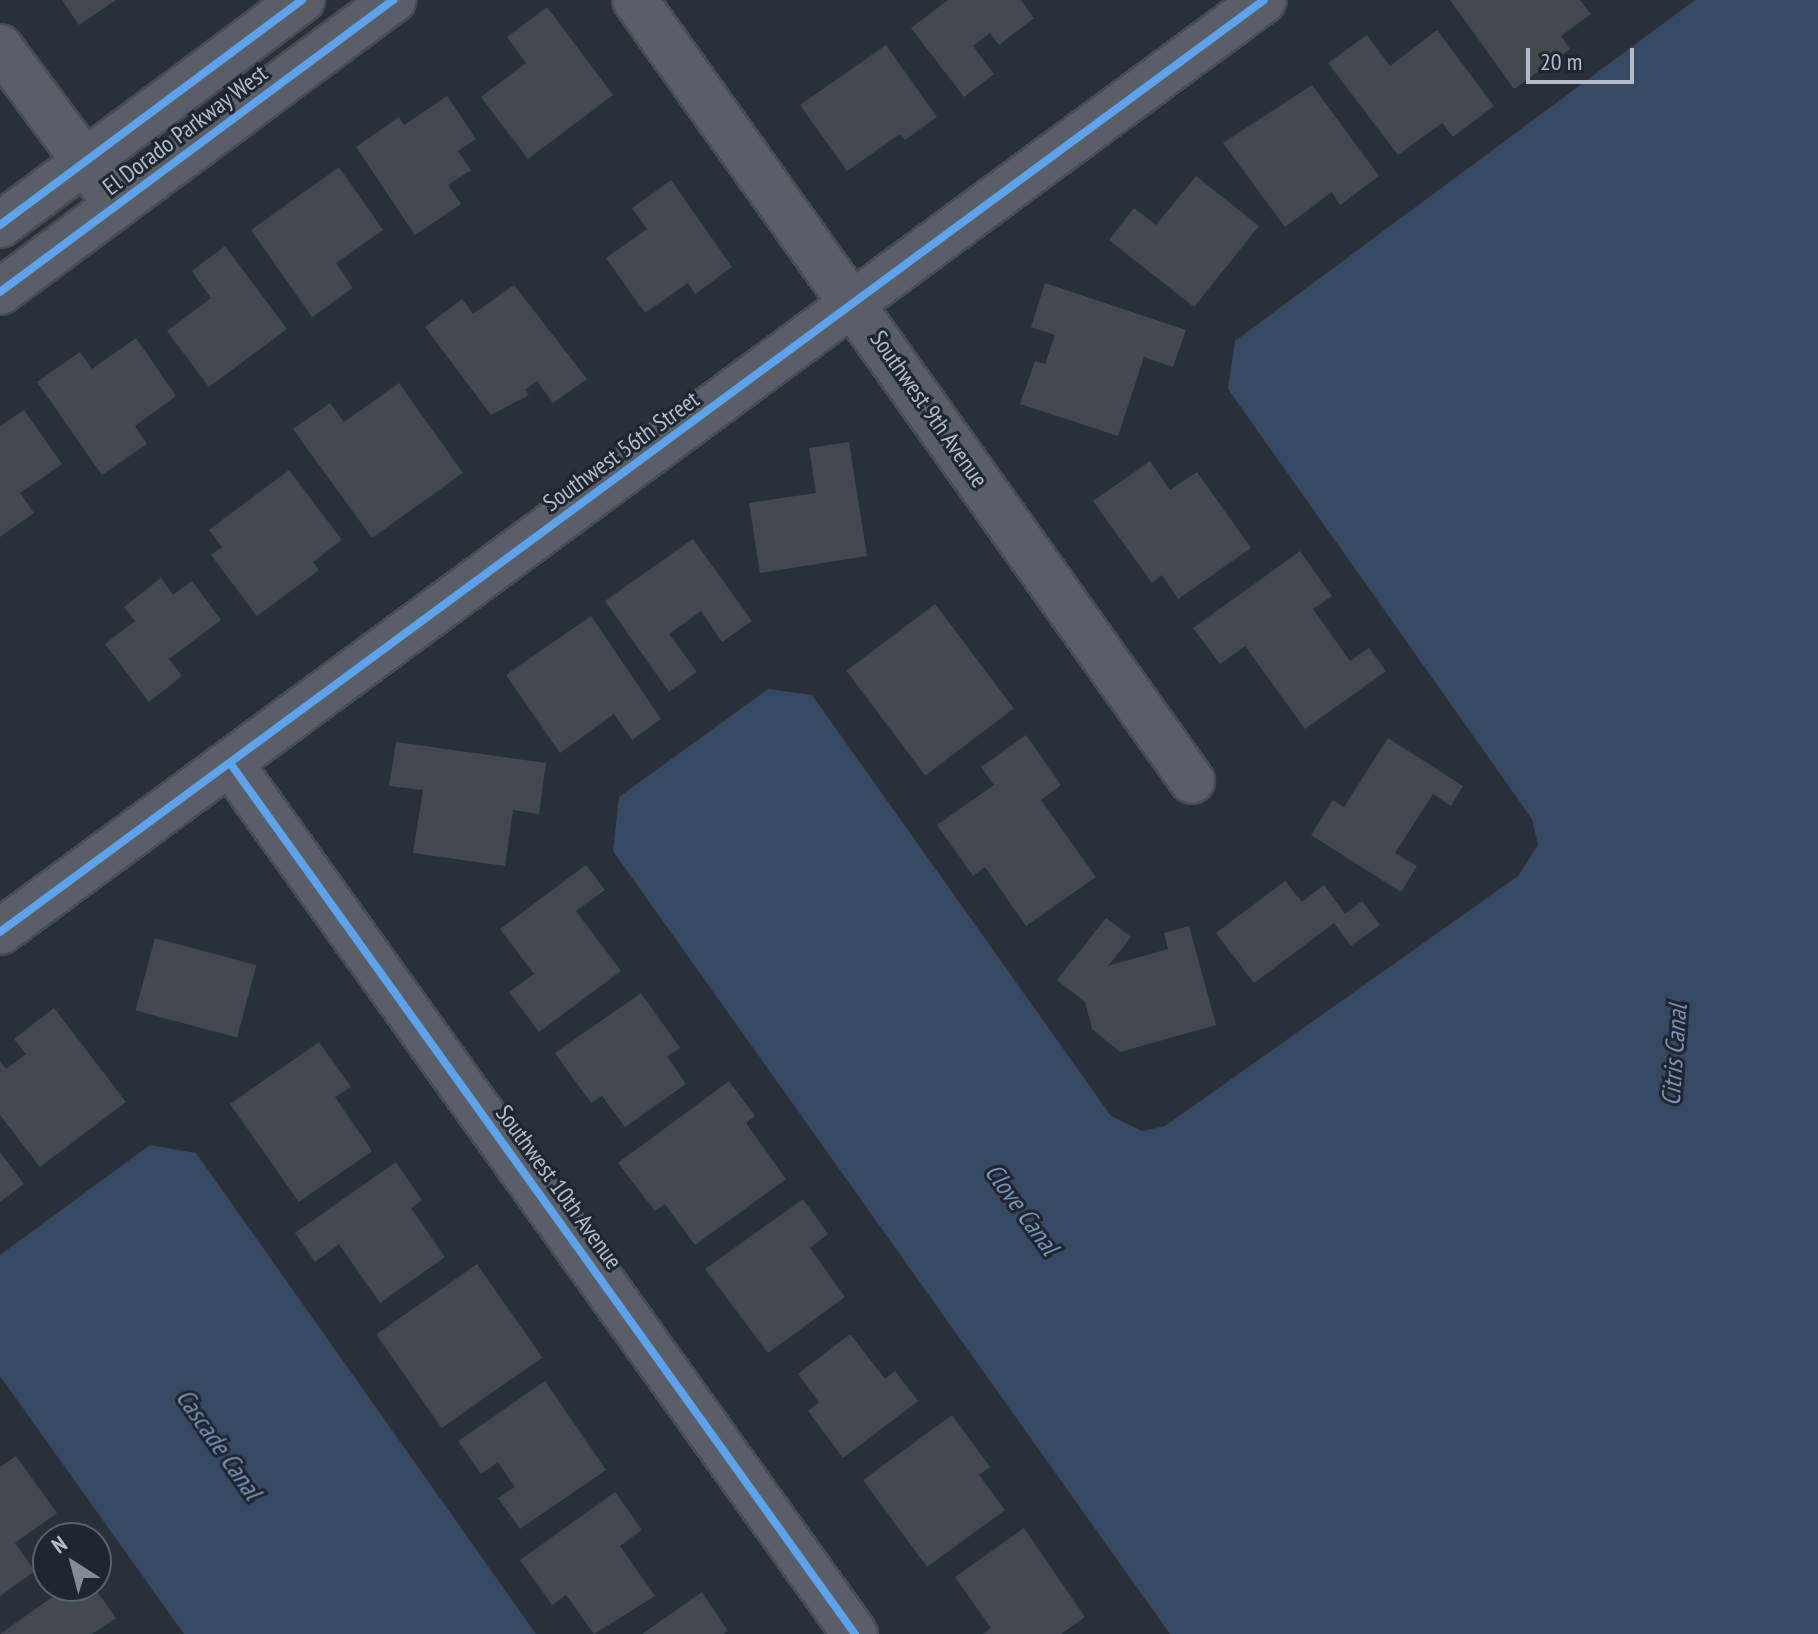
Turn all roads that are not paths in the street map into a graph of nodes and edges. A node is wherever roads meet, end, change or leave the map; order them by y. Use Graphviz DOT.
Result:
graph roads {
  1 [pos="302,0"];
  2 [pos="393,0"];
  3 [pos="635,0"];
  4 [pos="1264,0"];
  5 [pos="0,47"];
  6 [pos="85,162"];
  7 [pos="118,205"];
  8 [pos="0,225"];
  9 [pos="0,292"];
  10 [pos="854,305"];
  11 [pos="230,763"];
  12 [pos="1192,781"];
  13 [pos="0,932"];
  14 [pos="855,1634"];
  1 -- 6 [label="street, El Dorado Parkway West"];
  2 -- 7 [label="street, El Dorado Parkway West"];
  3 -- 10 [label="street, Southwest 9th Avenue"];
  4 -- 10 [label="street, Southwest 56th Street"];
  5 -- 6 [label="street"];
  6 -- 7 [label="street"];
  6 -- 8 [label="street, El Dorado Parkway West"];
  7 -- 9 [label="street, El Dorado Parkway West"];
  10 -- 11 [label="street, Southwest 56th Street"];
  10 -- 12 [label="street, Southwest 9th Avenue"];
  11 -- 13 [label="street, Southwest 56th Street"];
  11 -- 14 [label="street, Southwest 10th Avenue"];
}
